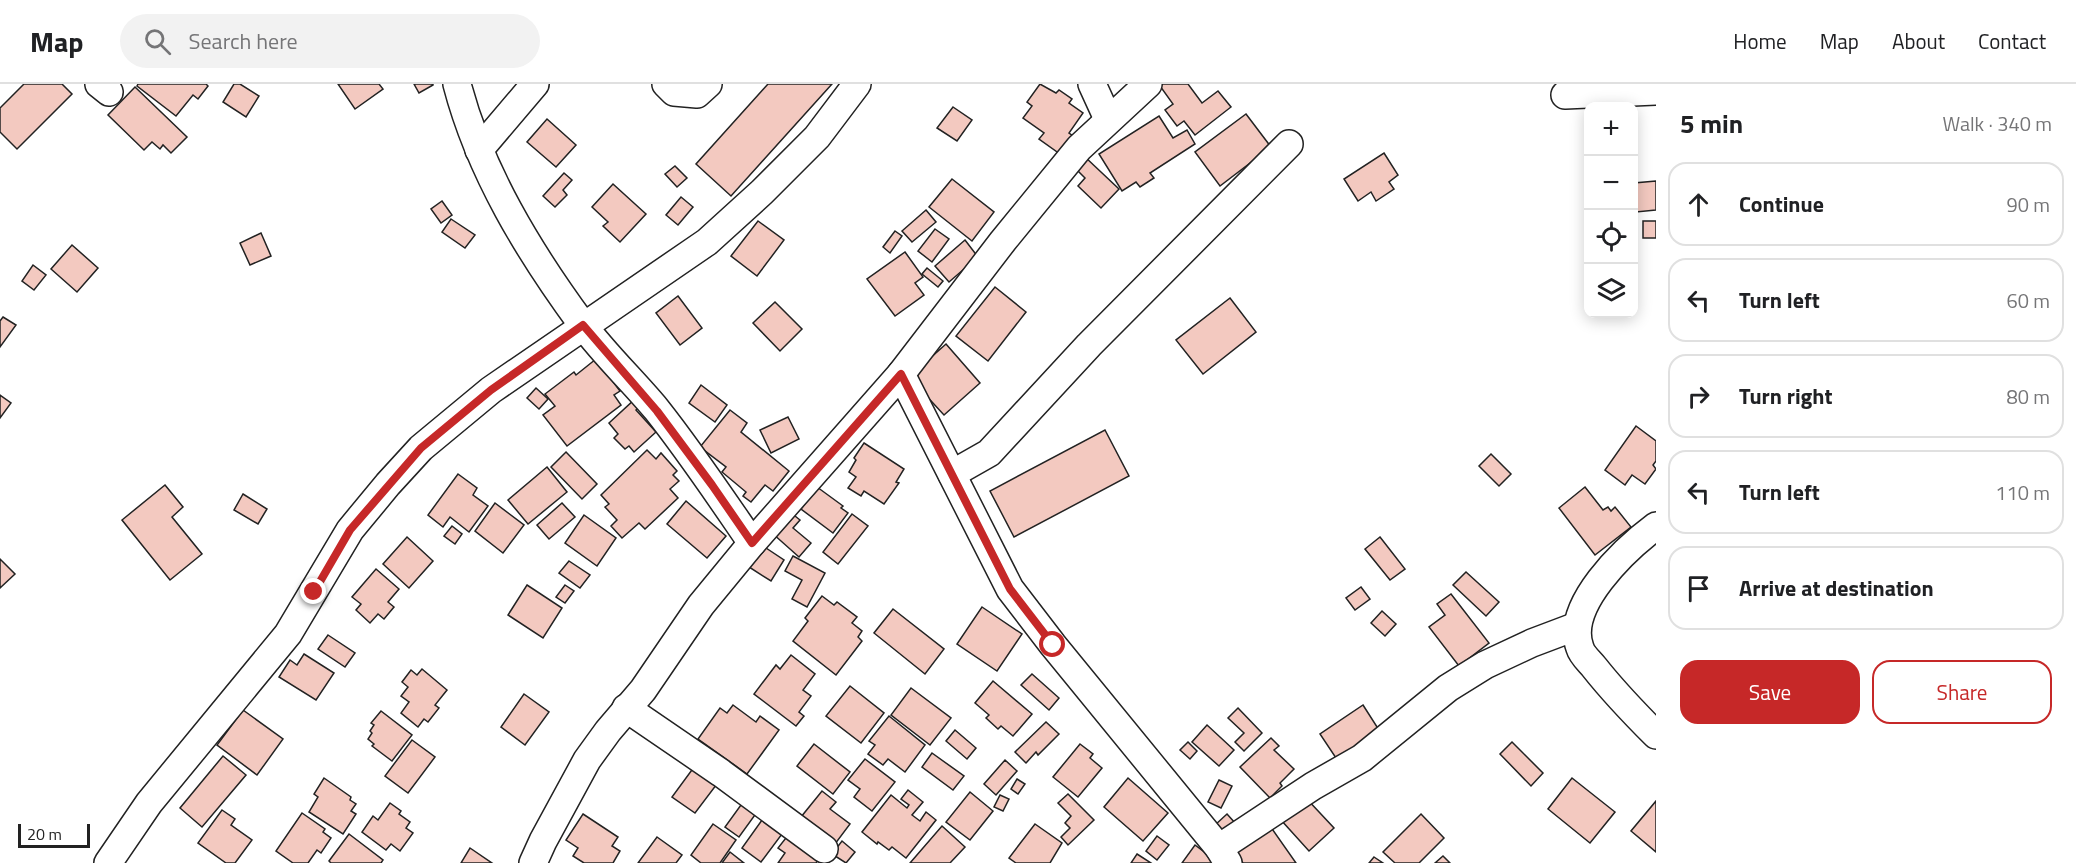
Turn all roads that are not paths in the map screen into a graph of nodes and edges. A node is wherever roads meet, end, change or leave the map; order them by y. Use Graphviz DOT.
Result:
graph roads {
  1 [pos="457,84"];
  2 [pos="535,84"];
  3 [pos="666,84"];
  4 [pos="708,84"];
  5 [pos="857,84"];
  6 [pos="1092,84"];
  7 [pos="1148,84"];
  8 [pos="1656,91"];
  9 [pos="1565,95"];
  10 [pos="1108,119"];
  11 [pos="1289,144"];
  12 [pos="479,150"];
  13 [pos="583,325"];
  14 [pos="901,374"];
  15 [pos="952,474"];
  16 [pos="1656,526"];
  17 [pos="752,543"];
  18 [pos="1577,626"];
  19 [pos="626,708"];
  20 [pos="1656,735"];
  21 [pos="824,849"];
  22 [pos="1224,856"];
  23 [pos="108,863"];
  24 [pos="533,863"];
  1 -- 12 [label="street"];
  2 -- 12 [label="street"];
  3 -- 4 [label="street"];
  5 -- 13 [label="street"];
  6 -- 10 [label="street"];
  7 -- 10 [label="street"];
  8 -- 9 [label="street"];
  10 -- 14 [label="street"];
  11 -- 15 [label="street"];
  12 -- 13 [label="street"];
  13 -- 17 [label="street"];
  13 -- 23 [label="street"];
  14 -- 15 [label="street"];
  14 -- 17 [label="street"];
  15 -- 22 [label="street"];
  16 -- 18 [label="street"];
  17 -- 19 [label="street"];
  18 -- 20 [label="street"];
  18 -- 22 [label="street"];
  19 -- 21 [label="street"];
  19 -- 24 [label="street"];
}
